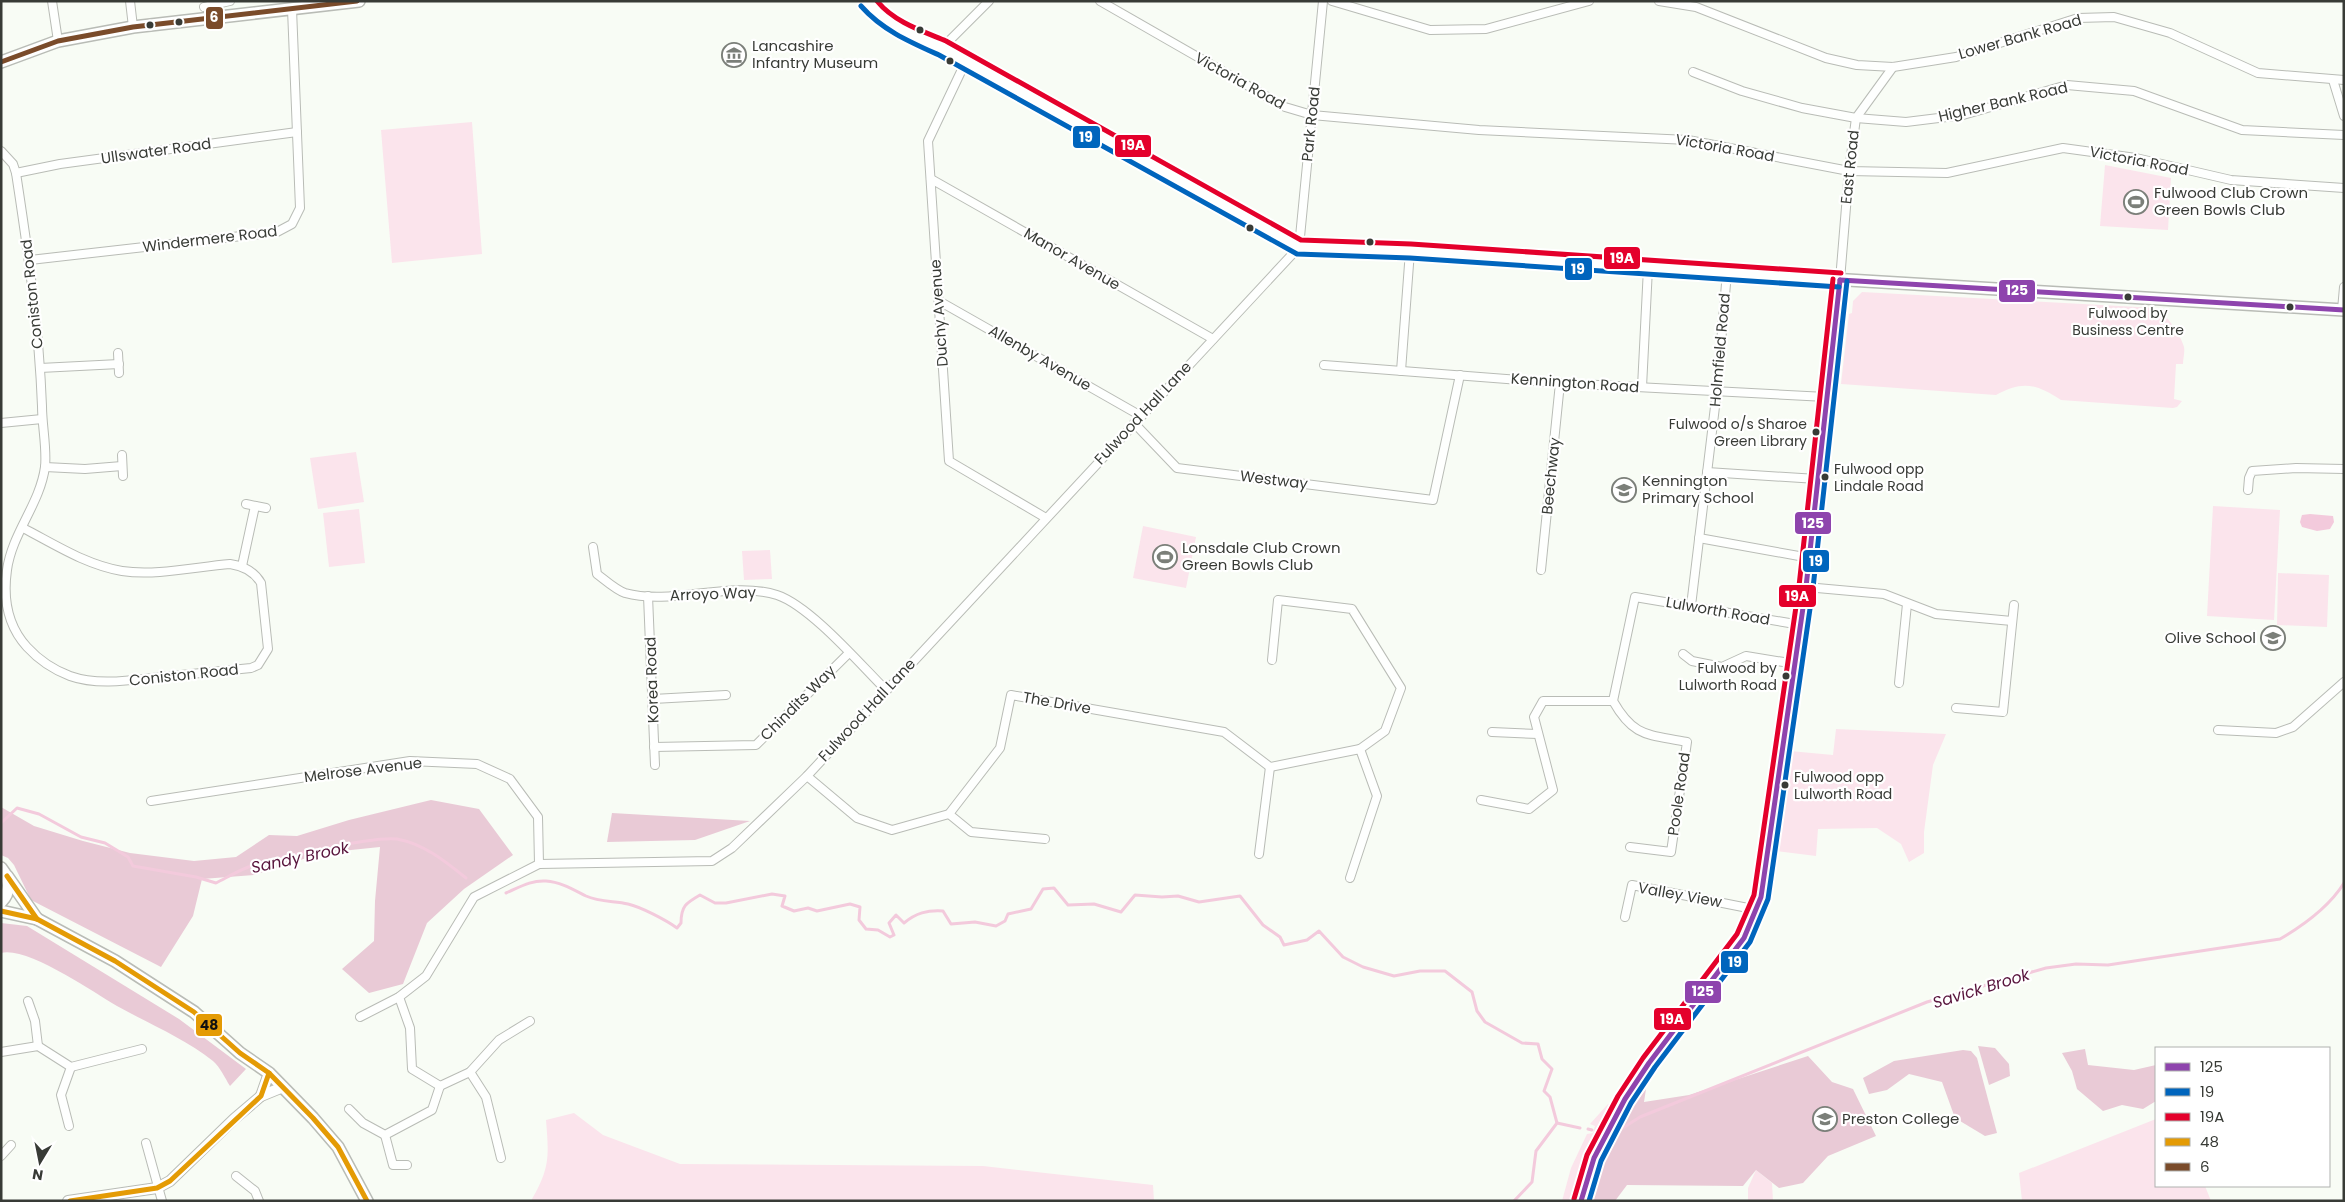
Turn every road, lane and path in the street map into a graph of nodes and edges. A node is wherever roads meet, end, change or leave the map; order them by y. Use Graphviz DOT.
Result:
graph roads {
  1 [pos="52,1"];
  2 [pos="130,1"];
  3 [pos="230,1"];
  4 [pos="359,1"];
  5 [pos="867,1"];
  6 [pos="989,1"];
  7 [pos="1100,1"];
  8 [pos="1323,1"];
  9 [pos="1332,1"];
  10 [pos="1589,1"];
  11 [pos="1660,1"];
  12 [pos="204,9"];
  13 [pos="292,9"];
  14 [pos="133,27"];
  15 [pos="58,41"];
  16 [pos="942,48"];
  17 [pos="1,62"];
  18 [pos="966,62"];
  19 [pos="1893,67"];
  20 [pos="1693,72"];
  21 [pos="2333,80"];
  22 [pos="2344,80"];
  23 [pos="1312,115"];
  24 [pos="2344,116"];
  25 [pos="1856,118"];
  26 [pos="297,132"];
  27 [pos="2344,135"];
  28 [pos="1,151"];
  29 [pos="1849,171"];
  30 [pos="16,173"];
  31 [pos="930,179"];
  32 [pos="2344,188"];
  33 [pos="1298,246"];
  34 [pos="1410,251"];
  35 [pos="30,260"];
  36 [pos="1648,268"];
  37 [pos="1727,272"];
  38 [pos="1840,280"];
  39 [pos="2344,287"];
  40 [pos="938,301"];
  41 [pos="2343,310"];
  42 [pos="1213,339"];
  43 [pos="118,353"];
  44 [pos="119,364"];
  45 [pos="1324,365"];
  46 [pos="40,368"];
  47 [pos="1401,371"];
  48 [pos="120,373"];
  49 [pos="1460,375"];
  50 [pos="1560,383"];
  51 [pos="1642,388"];
  52 [pos="1717,390"];
  53 [pos="1826,397"];
  54 [pos="1141,416"];
  55 [pos="42,419"];
  56 [pos="1,423"];
  57 [pos="1134,423"];
  58 [pos="122,455"];
  59 [pos="122,466"];
  60 [pos="45,467"];
  61 [pos="2344,469"];
  62 [pos="1706,472"];
  63 [pos="123,476"];
  64 [pos="1817,479"];
  65 [pos="2248,490"];
  66 [pos="246,504"];
  67 [pos="255,506"];
  68 [pos="266,508"];
  69 [pos="1046,518"];
  70 [pos="23,528"];
  71 [pos="1699,538"];
  72 [pos="593,547"];
  73 [pos="1810,558"];
  74 [pos="242,566"];
  75 [pos="1542,570"];
  76 [pos="1806,587"];
  77 [pos="648,596"];
  78 [pos="1907,604"];
  79 [pos="2014,605"];
  80 [pos="1691,606"];
  81 [pos="2012,621"];
  82 [pos="1801,625"];
  83 [pos="849,653"];
  84 [pos="1683,654"];
  85 [pos="1272,660"];
  86 [pos="1796,664"];
  87 [pos="2344,682"];
  88 [pos="1899,683"];
  89 [pos="885,689"];
  90 [pos="726,694"];
  91 [pos="653,700"];
  92 [pos="1613,701"];
  93 [pos="1956,708"];
  94 [pos="2218,730"];
  95 [pos="1492,732"];
  96 [pos="1538,734"];
  97 [pos="654,747"];
  98 [pos="1360,749"];
  99 [pos="655,765"];
  100 [pos="1270,767"];
  101 [pos="807,776"];
  102 [pos="1481,800"];
  103 [pos="151,802"];
  104 [pos="949,814"];
  105 [pos="1045,840"];
  106 [pos="1630,847"];
  107 [pos="1258,854"];
  108 [pos="539,864"];
  109 [pos="4,872"];
  110 [pos="1350,878"];
  111 [pos="1,902"];
  112 [pos="1758,910"];
  113 [pos="1,911"];
  114 [pos="1625,917"];
  115 [pos="37,919"];
  116 [pos="399,997"];
  117 [pos="28,1001"];
  118 [pos="360,1017"];
  119 [pos="530,1021"];
  120 [pos="38,1046"];
  121 [pos="142,1049"];
  122 [pos="1,1052"];
  123 [pos="71,1067"];
  124 [pos="470,1072"];
  125 [pos="269,1073"];
  126 [pos="440,1086"];
  127 [pos="283,1087"];
  128 [pos="261,1096"];
  129 [pos="349,1109"];
  130 [pos="69,1126"];
  131 [pos="385,1135"];
  132 [pos="146,1143"];
  133 [pos="11,1144"];
  134 [pos="1,1156"];
  135 [pos="501,1158"];
  136 [pos="407,1165"];
  137 [pos="236,1176"];
  138 [pos="157,1188"];
  139 [pos="68,1201"];
  140 [pos="162,1201"];
  141 [pos="259,1201"];
  142 [pos="367,1201"];
  143 [pos="1581,1201"];
  1 -- 15 [label="street"];
  2 -- 14 [label="street"];
  3 -- 12 [label="street"];
  4 -- 13 [label="main road"];
  5 -- 16 [label="main road"];
  6 -- 16 [label="street"];
  7 -- 23 [label="street, Victoria Road"];
  8 -- 23 [label="street, Park Road"];
  9 -- 10 [label="street"];
  11 -- 19 [label="street, Lower Bank Road"];
  12 -- 13 [label="main road"];
  12 -- 14 [label="main road"];
  13 -- 26 [label="street, Windermere Road"];
  14 -- 15 [label="main road"];
  15 -- 17 [label="main road"];
  16 -- 18 [label="main road"];
  18 -- 31 [label="street, Duchy Avenue"];
  18 -- 33 [label="main road"];
  19 -- 21 [label="street, Lower Bank Road"];
  19 -- 25 [label="street, East Road"];
  20 -- 25 [label="street, Higher Bank Road"];
  21 -- 22 [label="street, Lower Bank Road"];
  21 -- 24 [label="street"];
  23 -- 29 [label="street, Victoria Road"];
  23 -- 33 [label="street, Park Road"];
  25 -- 27 [label="street, Higher Bank Road"];
  25 -- 29 [label="street, East Road"];
  26 -- 30 [label="street, Ullswater Road"];
  26 -- 35 [label="street, Windermere Road"];
  28 -- 30 [label="street, Coniston Road"];
  29 -- 32 [label="street, Victoria Road"];
  29 -- 38 [label="street, East Road"];
  30 -- 35 [label="street, Coniston Road"];
  31 -- 40 [label="street, Duchy Avenue"];
  31 -- 42 [label="street, Manor Avenue"];
  33 -- 34 [label="main road"];
  33 -- 42 [label="street, Fulwood Hall Lane"];
  34 -- 36 [label="main road"];
  34 -- 47 [label="street"];
  35 -- 46 [label="street, Coniston Road"];
  36 -- 37 [label="main road"];
  36 -- 51 [label="street"];
  37 -- 38 [label="main road"];
  37 -- 52 [label="street, Holmfield Road"];
  38 -- 41 [label="main road"];
  38 -- 53 [label="street"];
  39 -- 41 [label="street"];
  40 -- 54 [label="street, Allenby Avenue"];
  40 -- 69 [label="street, Duchy Avenue"];
  42 -- 54 [label="street, Fulwood Hall Lane"];
  43 -- 44 [label="street"];
  44 -- 46 [label="street"];
  44 -- 48 [label="street"];
  45 -- 47 [label="street, Kennington Road"];
  46 -- 55 [label="street, Coniston Road"];
  47 -- 49 [label="street, Kennington Road"];
  49 -- 50 [label="street, Kennington Road"];
  49 -- 57 [label="street, Westway"];
  50 -- 51 [label="street, Kennington Road"];
  50 -- 75 [label="street, Beechway"];
  51 -- 52 [label="street, Kennington Road"];
  52 -- 53 [label="street, Kennington Road"];
  52 -- 62 [label="street, Holmfield Road"];
  53 -- 64 [label="street"];
  54 -- 57 [label="street, Fulwood Hall Lane"];
  55 -- 56 [label="street"];
  55 -- 60 [label="street, Coniston Road"];
  57 -- 69 [label="street, Fulwood Hall Lane"];
  58 -- 59 [label="street"];
  59 -- 60 [label="street"];
  59 -- 63 [label="street"];
  60 -- 70 [label="street, Coniston Road"];
  61 -- 65 [label="street"];
  62 -- 64 [label="street"];
  62 -- 71 [label="street, Holmfield Road"];
  64 -- 73 [label="street"];
  66 -- 67 [label="street"];
  67 -- 68 [label="street"];
  67 -- 74 [label="street"];
  69 -- 89 [label="street, Fulwood Hall Lane"];
  70 -- 74 [label="street"];
  70 -- 74 [label="street, Coniston Road"];
  71 -- 73 [label="street"];
  71 -- 80 [label="street, Holmfield Road"];
  72 -- 77 [label="street, Arroyo Way"];
  73 -- 76 [label="street"];
  76 -- 78 [label="street"];
  76 -- 82 [label="street"];
  77 -- 83 [label="street, Arroyo Way"];
  77 -- 91 [label="street, Korea Road"];
  78 -- 81 [label="street"];
  78 -- 88 [label="street"];
  79 -- 81 [label="street"];
  80 -- 82 [label="street, Lulworth Road"];
  80 -- 92 [label="street, Lulworth Road"];
  81 -- 93 [label="street"];
  82 -- 86 [label="street"];
  83 -- 89 [label="street, Arroyo Way"];
  83 -- 97 [label="street, Chindits Way"];
  84 -- 86 [label="street"];
  85 -- 98 [label="street"];
  86 -- 112 [label="street"];
  87 -- 94 [label="street"];
  89 -- 101 [label="street, Fulwood Hall Lane"];
  90 -- 91 [label="street"];
  91 -- 97 [label="street, Korea Road"];
  92 -- 96 [label="street"];
  92 -- 106 [label="street, Poole Road"];
  95 -- 96 [label="street"];
  96 -- 102 [label="street"];
  97 -- 99 [label="street, Korea Road"];
  98 -- 100 [label="street"];
  98 -- 110 [label="street"];
  100 -- 104 [label="street, The Drive"];
  100 -- 107 [label="street"];
  101 -- 104 [label="street"];
  101 -- 108 [label="street, Fulwood Hall Lane"];
  103 -- 108 [label="street, Melrose Avenue"];
  104 -- 105 [label="street"];
  108 -- 116 [label="street, Fulwood Hall Lane"];
  109 -- 111 [label="main road"];
  109 -- 115 [label="main road"];
  112 -- 114 [label="street, Valley View"];
  112 -- 143 [label="street"];
  113 -- 115 [label="main road"];
  115 -- 125 [label="main road"];
  116 -- 118 [label="street, Fulwood Hall Lane"];
  116 -- 126 [label="street"];
  117 -- 120 [label="street"];
  119 -- 124 [label="street"];
  120 -- 122 [label="street"];
  120 -- 123 [label="street"];
  121 -- 123 [label="street"];
  123 -- 130 [label="street"];
  124 -- 126 [label="street"];
  124 -- 135 [label="street"];
  125 -- 127 [label="main road"];
  125 -- 128 [label="street"];
  126 -- 131 [label="street"];
  127 -- 128 [label="street"];
  127 -- 142 [label="main road"];
  128 -- 138 [label="street"];
  129 -- 131 [label="street"];
  131 -- 136 [label="street"];
  132 -- 138 [label="street"];
  133 -- 134 [label="street"];
  137 -- 141 [label="street"];
  138 -- 139 [label="street"];
  138 -- 140 [label="street"];
}
